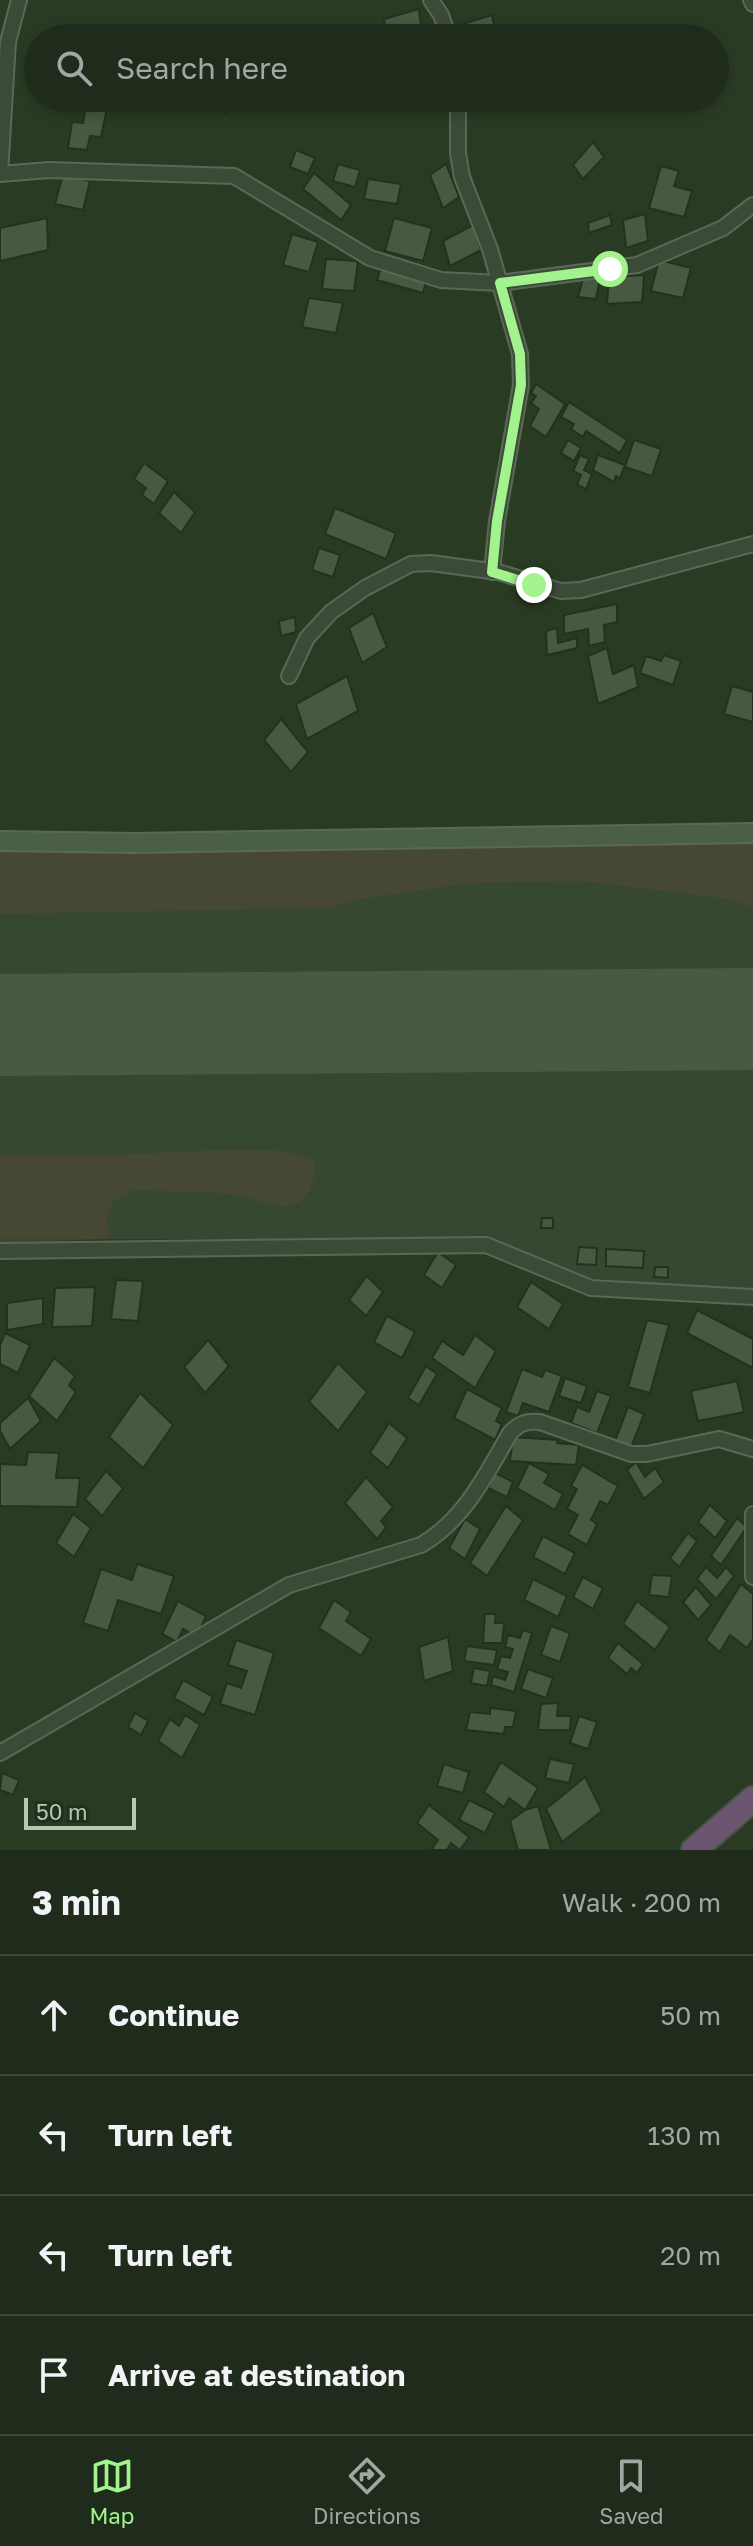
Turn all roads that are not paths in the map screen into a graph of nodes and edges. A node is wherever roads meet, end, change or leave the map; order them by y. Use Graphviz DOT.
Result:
graph roads {
  1 [pos="19,0"];
  2 [pos="431,0"];
  3 [pos="444,24"];
  4 [pos="458,112"];
  5 [pos="753,205"];
  6 [pos="500,283"];
  7 [pos="753,544"];
  8 [pos="492,572"];
  9 [pos="289,676"];
  10 [pos="753,833"];
  11 [pos="0,841"];
  12 [pos="0,1251"];
  13 [pos="753,1297"];
  14 [pos="753,1449"];
  15 [pos="753,1514"];
  16 [pos="753,1577"];
  17 [pos="0,1753"];
  18 [pos="753,1799"];
  19 [pos="694,1850"];
  1 -- 6 [label="street"];
  2 -- 3 [label="street"];
  4 -- 6 [label="street"];
  5 -- 6 [label="street"];
  6 -- 8 [label="street"];
  7 -- 8 [label="street"];
  8 -- 9 [label="street"];
  10 -- 11 [label="street"];
  12 -- 13 [label="street"];
  14 -- 17 [label="street"];
  15 -- 16 [label="street"];
  18 -- 19 [label="highway"];
}
